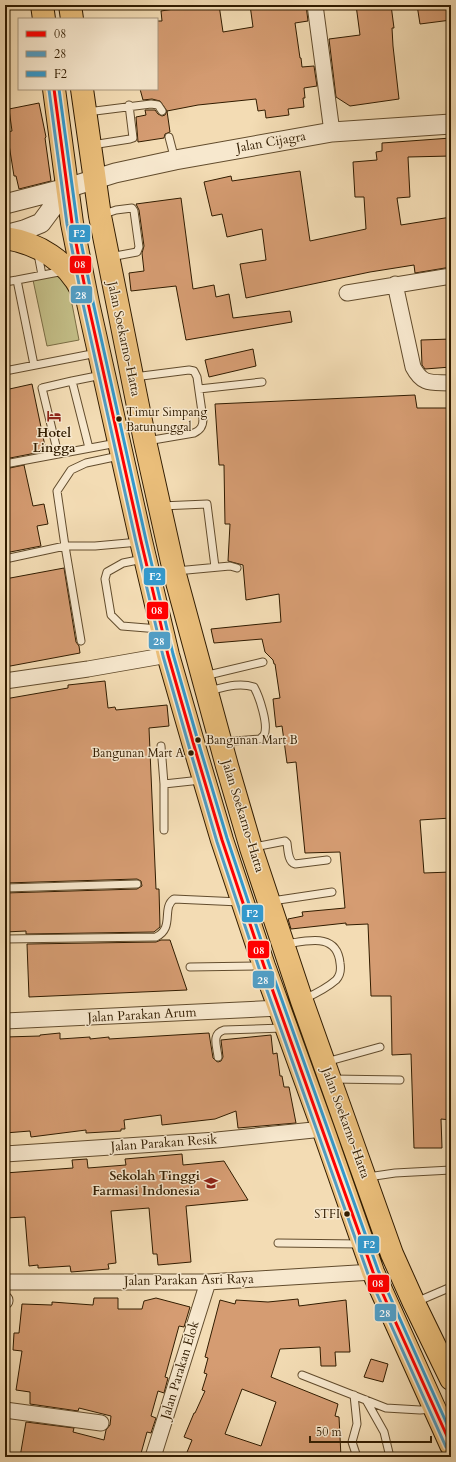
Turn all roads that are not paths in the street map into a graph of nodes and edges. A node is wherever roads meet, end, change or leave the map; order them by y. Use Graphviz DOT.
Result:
graph roads {
  1 [pos="42,5"];
  2 [pos="70,5"];
  3 [pos="315,5"];
  4 [pos="44,18"];
  5 [pos="72,18"];
  6 [pos="54,90"];
  7 [pos="82,90"];
  8 [pos="129,106"];
  9 [pos="162,111"];
  10 [pos="85,112"];
  11 [pos="451,124"];
  12 [pos="332,132"];
  13 [pos="169,137"];
  14 [pos="89,145"];
  15 [pos="175,160"];
  16 [pos="94,179"];
  17 [pos="67,188"];
  18 [pos="5,204"];
  19 [pos="100,216"];
  20 [pos="5,235"];
  21 [pos="5,238"];
  22 [pos="37,247"];
  23 [pos="108,258"];
  24 [pos="69,270"];
  25 [pos="42,275"];
  26 [pos="451,276"];
  27 [pos="18,280"];
  28 [pos="5,282"];
  29 [pos="395,284"];
  30 [pos="347,293"];
  31 [pos="88,303"];
  32 [pos="99,352"];
  33 [pos="34,365"];
  34 [pos="5,371"];
  35 [pos="104,374"];
  36 [pos="132,378"];
  37 [pos="72,381"];
  38 [pos="262,382"];
  39 [pos="451,383"];
  40 [pos="199,389"];
  41 [pos="145,441"];
  42 [pos="89,448"];
  43 [pos="120,449"];
  44 [pos="58,454"];
  45 [pos="5,464"];
  46 [pos="159,506"];
  47 [pos="65,546"];
  48 [pos="143,550"];
  49 [pos="5,559"];
  50 [pos="215,567"];
  51 [pos="237,568"];
  52 [pos="174,571"];
  53 [pos="162,629"];
  54 [pos="81,641"];
  55 [pos="168,655"];
  56 [pos="263,662"];
  57 [pos="5,682"];
  58 [pos="204,684"];
  59 [pos="221,742"];
  60 [pos="161,746"];
  61 [pos="204,779"];
  62 [pos="164,784"];
  63 [pos="164,830"];
  64 [pos="252,848"];
  65 [pos="327,860"];
  66 [pos="137,884"];
  67 [pos="5,888"];
  68 [pos="332,892"];
  69 [pos="269,901"];
  70 [pos="242,902"];
  71 [pos="5,939"];
  72 [pos="284,944"];
  73 [pos="264,966"];
  74 [pos="190,967"];
  75 [pos="302,1001"];
  76 [pos="283,1018"];
  77 [pos="5,1021"];
  78 [pos="380,1047"];
  79 [pos="218,1057"];
  80 [pos="327,1071"];
  81 [pos="400,1080"];
  82 [pos="323,1129"];
  83 [pos="5,1154"];
  84 [pos="451,1170"];
  85 [pos="365,1178"];
  86 [pos="278,1243"];
  87 [pos="363,1244"];
  88 [pos="373,1272"];
  89 [pos="5,1282"];
  90 [pos="208,1282"];
  91 [pos="451,1287"];
  92 [pos="414,1303"];
  93 [pos="302,1375"];
  94 [pos="451,1379"];
  95 [pos="354,1395"];
  96 [pos="366,1400"];
  97 [pos="435,1409"];
  98 [pos="5,1410"];
  99 [pos="101,1423"];
  100 [pos="451,1445"];
  101 [pos="153,1457"];
  102 [pos="357,1457"];
  103 [pos="390,1457"];
  1 -- 4 [label="highway"];
  2 -- 5 [label="highway"];
  3 -- 12 [label="street"];
  6 -- 17 [label="highway, Jalan Soekarno-Hatta"];
  7 -- 10 [label="highway, Jalan Soekarno-Hatta"];
  8 -- 9 [label="lane"];
  8 -- 10 [label="lane"];
  8 -- 14 [label="lane"];
  10 -- 14 [label="highway, Jalan Soekarno-Hatta"];
  11 -- 12 [label="street, Jalan Cijagra"];
  12 -- 15 [label="street, Jalan Cijagra"];
  13 -- 15 [label="lane"];
  14 -- 16 [label="highway, Jalan Soekarno-Hatta"];
  15 -- 16 [label="street, Jalan Cijagra"];
  16 -- 17 [label="street, Jalan Cijagra"];
  16 -- 19 [label="highway, Jalan Soekarno-Hatta"];
  17 -- 18 [label="street, Jalan Cijagra"];
  17 -- 20 [label="street"];
  17 -- 31 [label="highway, Jalan Soekarno-Hatta"];
  19 -- 23 [label="highway, Jalan Soekarno-Hatta"];
  19 -- 23 [label="lane"];
  21 -- 22 [label="highway"];
  22 -- 24 [label="highway"];
  22 -- 25 [label="lane"];
  23 -- 36 [label="highway, Jalan Soekarno-Hatta"];
  24 -- 25 [label="lane"];
  24 -- 31 [label="highway"];
  25 -- 27 [label="lane"];
  26 -- 29 [label="street"];
  27 -- 28 [label="lane"];
  27 -- 33 [label="lane"];
  29 -- 30 [label="street"];
  29 -- 39 [label="street"];
  31 -- 32 [label="highway, Jalan Soekarno-Hatta"];
  32 -- 33 [label="lane"];
  32 -- 35 [label="highway, Jalan Soekarno-Hatta"];
  33 -- 34 [label="lane"];
  35 -- 37 [label="lane"];
  35 -- 43 [label="highway, Jalan Soekarno-Hatta"];
  36 -- 40 [label="lane"];
  36 -- 41 [label="highway, Jalan Soekarno-Hatta"];
  37 -- 42 [label="lane"];
  37 -- 44 [label="lane"];
  38 -- 40 [label="lane"];
  40 -- 41 [label="lane"];
  41 -- 46 [label="highway, Jalan Soekarno-Hatta"];
  42 -- 43 [label="lane"];
  42 -- 44 [label="lane"];
  43 -- 47 [label="lane"];
  43 -- 48 [label="highway, Jalan Soekarno-Hatta"];
  44 -- 45 [label="lane"];
  46 -- 50 [label="lane"];
  46 -- 52 [label="highway, Jalan Soekarno-Hatta"];
  47 -- 48 [label="lane"];
  47 -- 49 [label="lane"];
  47 -- 54 [label="lane"];
  48 -- 53 [label="highway, Jalan Soekarno-Hatta"];
  48 -- 53 [label="lane"];
  50 -- 51 [label="lane"];
  50 -- 52 [label="lane"];
  52 -- 58 [label="highway, Jalan Soekarno-Hatta"];
  53 -- 55 [label="highway, Jalan Soekarno-Hatta"];
  55 -- 57 [label="street"];
  55 -- 61 [label="highway, Jalan Soekarno-Hatta"];
  56 -- 58 [label="lane"];
  58 -- 59 [label="highway, Jalan Soekarno-Hatta"];
  58 -- 59 [label="lane"];
  59 -- 64 [label="highway, Jalan Soekarno-Hatta"];
  60 -- 62 [label="lane"];
  61 -- 62 [label="lane"];
  61 -- 70 [label="highway, Jalan Soekarno-Hatta"];
  62 -- 63 [label="lane"];
  64 -- 65 [label="lane"];
  64 -- 69 [label="highway, Jalan Soekarno-Hatta"];
  66 -- 67 [label="lane"];
  68 -- 69 [label="lane"];
  69 -- 72 [label="highway, Jalan Soekarno-Hatta"];
  70 -- 71 [label="lane"];
  70 -- 73 [label="highway, Jalan Soekarno-Hatta"];
  72 -- 75 [label="highway, Jalan Soekarno-Hatta"];
  72 -- 75 [label="lane"];
  73 -- 74 [label="lane"];
  73 -- 76 [label="highway, Jalan Soekarno-Hatta"];
  75 -- 80 [label="highway, Jalan Soekarno-Hatta"];
  76 -- 77 [label="street, Jalan Parakan Arum"];
  76 -- 79 [label="lane"];
  76 -- 82 [label="highway, Jalan Soekarno-Hatta"];
  78 -- 80 [label="lane"];
  80 -- 81 [label="lane"];
  80 -- 85 [label="highway, Jalan Soekarno-Hatta"];
  82 -- 83 [label="street, Jalan Parakan Resik"];
  82 -- 87 [label="highway, Jalan Soekarno-Hatta"];
  84 -- 85 [label="lane"];
  85 -- 92 [label="highway, Jalan Soekarno-Hatta"];
  86 -- 87 [label="lane"];
  87 -- 88 [label="highway, Jalan Soekarno-Hatta"];
  88 -- 90 [label="street, Jalan Parakan Asri Raya"];
  88 -- 97 [label="highway, Jalan Soekarno-Hatta"];
  89 -- 90 [label="street, Jalan Parakan Asri Raya"];
  90 -- 101 [label="street, Jalan Parakan Elok"];
  91 -- 92 [label="lane"];
  92 -- 94 [label="highway, Jalan Soekarno-Hatta"];
  93 -- 95 [label="lane"];
  95 -- 96 [label="lane"];
  95 -- 102 [label="lane"];
  96 -- 97 [label="lane"];
  96 -- 103 [label="lane"];
  97 -- 100 [label="highway, Jalan Soekarno-Hatta"];
  98 -- 99 [label="street"];
}
